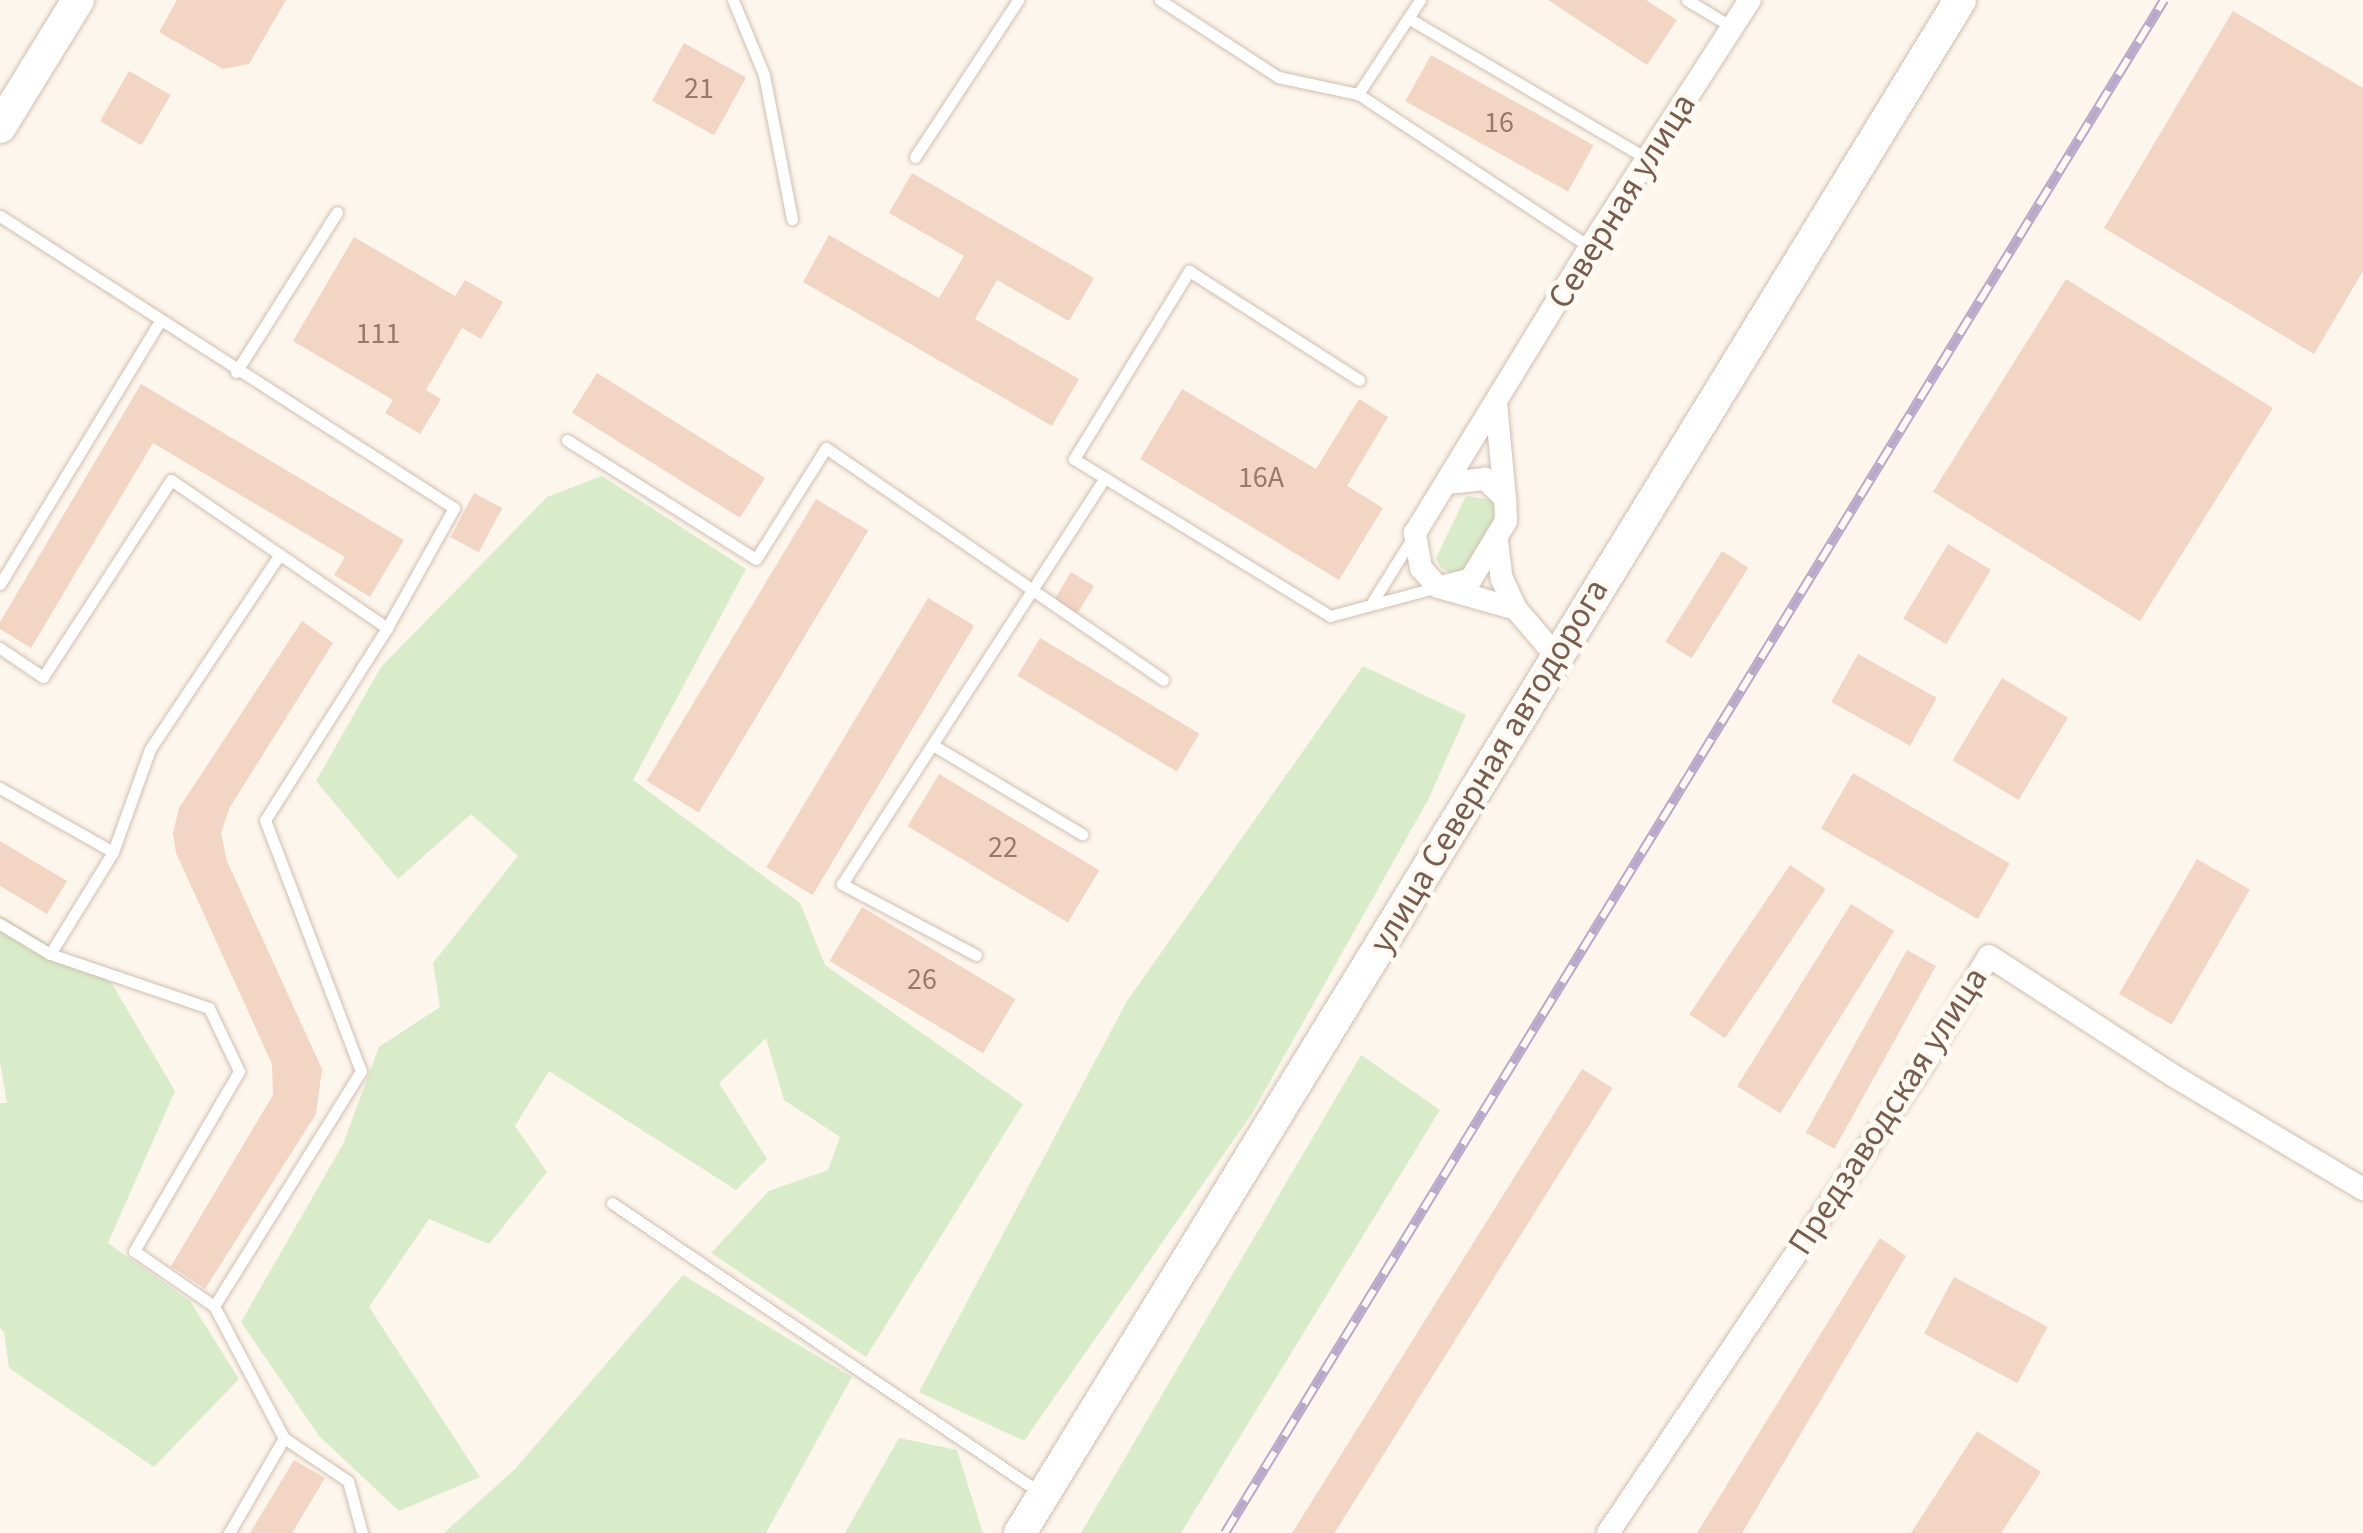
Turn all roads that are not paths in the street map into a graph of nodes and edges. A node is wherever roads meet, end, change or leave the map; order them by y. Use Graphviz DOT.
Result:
graph roads {
  1 [pos="78,0"];
  2 [pos="733,0"];
  3 [pos="1018,0"];
  4 [pos="1160,0"];
  5 [pos="1420,0"];
  6 [pos="1687,0"];
  7 [pos="1750,0"];
  8 [pos="1960,0"];
  9 [pos="1408,18"];
  10 [pos="1732,28"];
  11 [pos="1358,94"];
  12 [pos="0,127"];
  13 [pos="915,157"];
  14 [pos="1647,159"];
  15 [pos="337,212"];
  16 [pos="0,216"];
  17 [pos="792,219"];
  18 [pos="1590,247"];
  19 [pos="159,322"];
  20 [pos="236,372"];
  21 [pos="1359,380"];
  22 [pos="1496,403"];
  23 [pos="567,440"];
  24 [pos="1105,478"];
  25 [pos="1447,483"];
  26 [pos="1505,498"];
  27 [pos="1415,533"];
  28 [pos="1497,541"];
  29 [pos="280,554"];
  30 [pos="0,584"];
  31 [pos="1438,587"];
  32 [pos="1033,590"];
  33 [pos="1373,601"];
  34 [pos="1516,609"];
  35 [pos="387,628"];
  36 [pos="0,648"];
  37 [pos="1556,656"];
  38 [pos="1163,680"];
  39 [pos="933,745"];
  40 [pos="0,788"];
  41 [pos="1082,834"];
  42 [pos="113,852"];
  43 [pos="0,924"];
  44 [pos="50,954"];
  45 [pos="976,955"];
  46 [pos="2363,1189"];
  47 [pos="612,1203"];
  48 [pos="214,1306"];
  49 [pos="284,1438"];
  50 [pos="1044,1495"];
  51 [pos="229,1533"];
  52 [pos="362,1533"];
  53 [pos="1020,1533"];
  54 [pos="1608,1533"];
  1 -- 12 [label="main road"];
  2 -- 17 [label="lane"];
  3 -- 13 [label="lane"];
  4 -- 11 [label="lane"];
  5 -- 9 [label="lane"];
  6 -- 10 [label="lane"];
  7 -- 10 [label="street, Северная улица"];
  8 -- 37 [label="main road, улица Северная автодорога"];
  9 -- 11 [label="lane"];
  9 -- 14 [label="lane"];
  10 -- 14 [label="street, Северная улица"];
  11 -- 18 [label="lane"];
  14 -- 18 [label="street, Северная улица"];
  15 -- 20 [label="lane"];
  16 -- 19 [label="lane"];
  18 -- 22 [label="street, Северная улица"];
  19 -- 20 [label="lane"];
  19 -- 30 [label="lane"];
  20 -- 35 [label="lane"];
  21 -- 24 [label="lane"];
  22 -- 25 [label="street, Северная улица"];
  22 -- 26 [label="street"];
  23 -- 32 [label="lane"];
  24 -- 32 [label="lane"];
  24 -- 33 [label="lane"];
  25 -- 26 [label="street"];
  25 -- 27 [label="street"];
  26 -- 28 [label="street"];
  27 -- 31 [label="street"];
  27 -- 33 [label="lane"];
  28 -- 31 [label="street"];
  28 -- 34 [label="street"];
  29 -- 35 [label="lane"];
  29 -- 36 [label="lane"];
  29 -- 42 [label="lane"];
  31 -- 33 [label="lane"];
  31 -- 34 [label="street"];
  32 -- 38 [label="lane"];
  32 -- 39 [label="lane"];
  34 -- 37 [label="street"];
  35 -- 48 [label="lane"];
  37 -- 50 [label="main road, улица Северная автодорога"];
  39 -- 41 [label="lane"];
  39 -- 45 [label="lane"];
  40 -- 42 [label="lane"];
  42 -- 44 [label="lane"];
  43 -- 44 [label="lane"];
  44 -- 48 [label="lane"];
  46 -- 54 [label="street, Предзаводская улица"];
  47 -- 50 [label="lane"];
  48 -- 49 [label="lane"];
  49 -- 51 [label="lane"];
  49 -- 52 [label="lane"];
  50 -- 53 [label="main road, улица Северная автодорога"];
}
